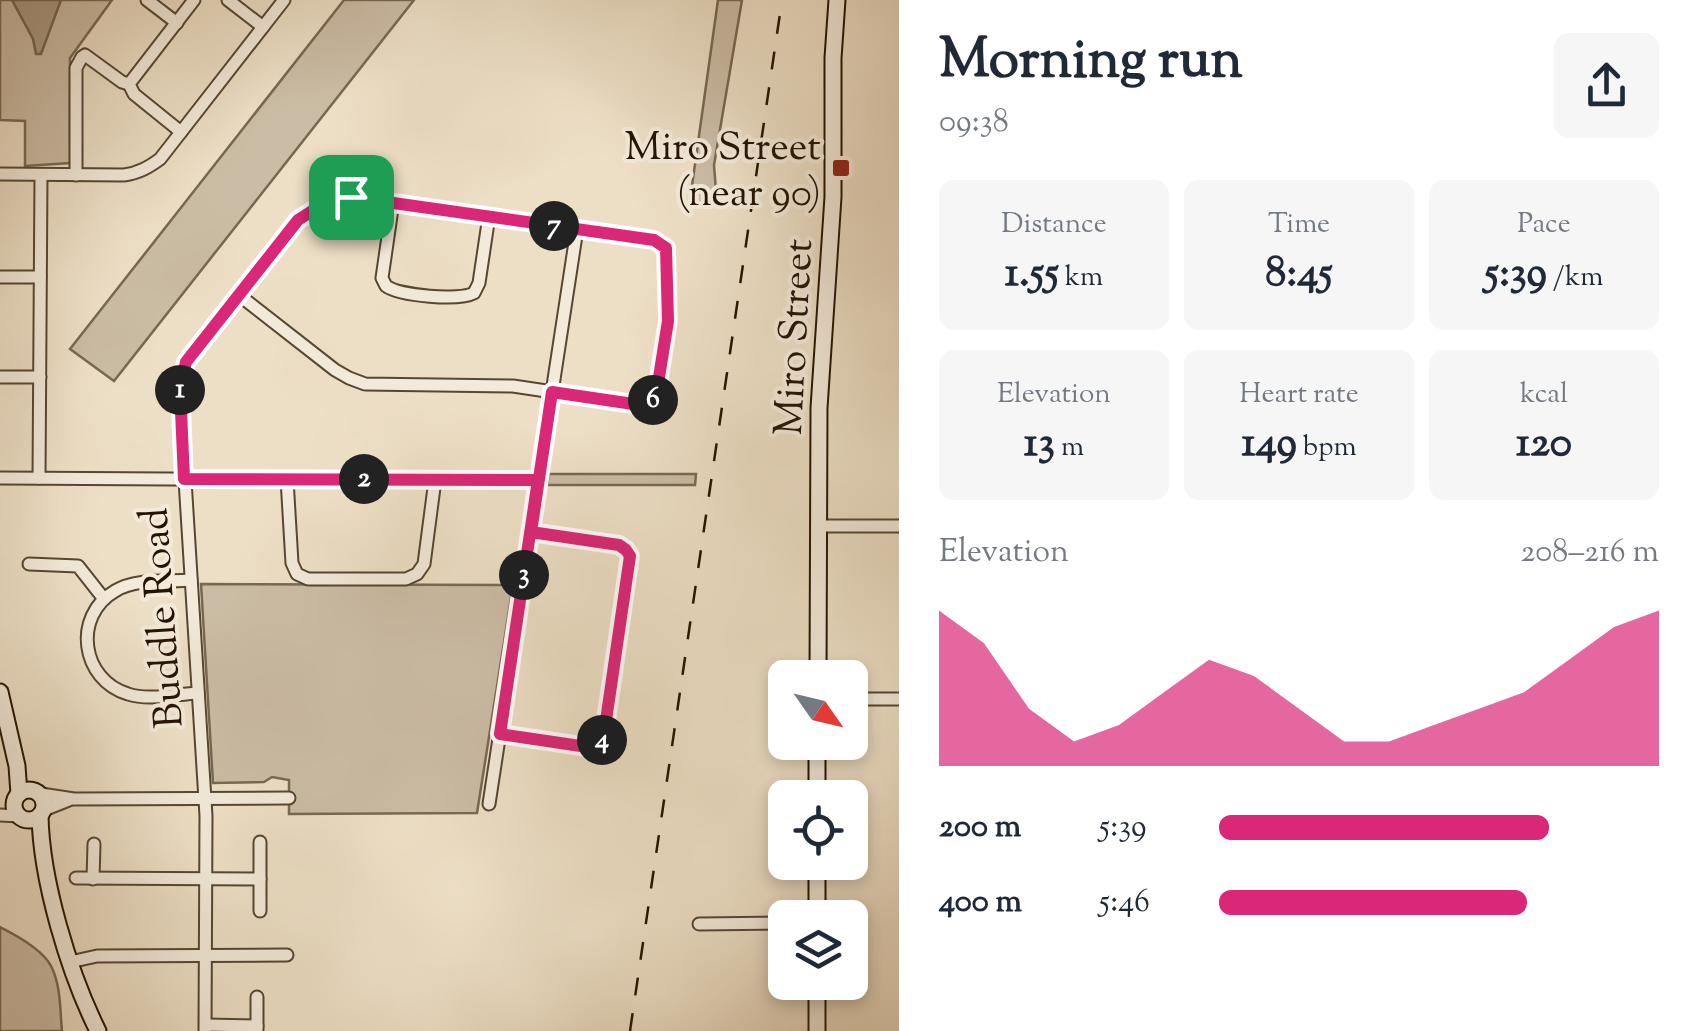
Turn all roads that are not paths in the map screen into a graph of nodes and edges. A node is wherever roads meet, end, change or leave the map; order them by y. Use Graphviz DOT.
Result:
graph roads {
  1 [pos="147,0"];
  2 [pos="194,0"];
  3 [pos="228,0"];
  4 [pos="284,0"];
  5 [pos="837,0"];
  6 [pos="177,23"];
  7 [pos="263,27"];
  8 [pos="130,84"];
  9 [pos="181,132"];
  10 [pos="0,174"];
  11 [pos="41,175"];
  12 [pos="76,175"];
  13 [pos="393,202"];
  14 [pos="489,216"];
  15 [pos="576,229"];
  16 [pos="0,277"];
  17 [pos="40,277"];
  18 [pos="239,295"];
  19 [pos="0,377"];
  20 [pos="40,378"];
  21 [pos="552,392"];
  22 [pos="0,478"];
  23 [pos="40,478"];
  24 [pos="184,479"];
  25 [pos="287,479"];
  26 [pos="435,480"];
  27 [pos="538,480"];
  28 [pos="818,526"];
  29 [pos="899,526"];
  30 [pos="531,532"];
  31 [pos="29,564"];
  32 [pos="191,580"];
  33 [pos="104,599"];
  34 [pos="818,660"];
  35 [pos="0,692"];
  36 [pos="198,693"];
  37 [pos="868,699"];
  38 [pos="899,699"];
  39 [pos="500,734"];
  40 [pos="487,796"];
  41 [pos="204,798"];
  42 [pos="289,798"];
  43 [pos="30,805"];
  44 [pos="0,812"];
  45 [pos="260,842"];
  46 [pos="94,844"];
  47 [pos="76,878"];
  48 [pos="92,878"];
  49 [pos="205,879"];
  50 [pos="260,879"];
  51 [pos="260,911"];
  52 [pos="768,923"];
  53 [pos="699,924"];
  54 [pos="287,955"];
  55 [pos="205,956"];
  56 [pos="70,962"];
  57 [pos="258,997"];
  58 [pos="817,1000"];
  59 [pos="205,1028"];
  60 [pos="257,1028"];
  61 [pos="98,1031"];
  62 [pos="817,1031"];
  1 -- 6 [label="street"];
  2 -- 6 [label="street"];
  3 -- 7 [label="street"];
  4 -- 7 [label="street"];
  5 -- 28 [label="street, Miro Street"];
  6 -- 8 [label="street"];
  7 -- 9 [label="street"];
  8 -- 9 [label="street"];
  8 -- 12 [label="street"];
  9 -- 12 [label="street"];
  10 -- 11 [label="street"];
  11 -- 12 [label="street"];
  11 -- 17 [label="street"];
  13 -- 14 [label="street, Buddle Road"];
  13 -- 14 [label="street"];
  13 -- 18 [label="street, Buddle Road"];
  14 -- 15 [label="street, Buddle Road"];
  15 -- 21 [label="street"];
  15 -- 21 [label="street, Buddle Road"];
  16 -- 17 [label="street"];
  17 -- 20 [label="street"];
  18 -- 21 [label="street"];
  18 -- 24 [label="street, Buddle Road"];
  19 -- 20 [label="street"];
  20 -- 23 [label="street"];
  21 -- 27 [label="street"];
  22 -- 23 [label="street"];
  23 -- 24 [label="street"];
  24 -- 25 [label="street"];
  24 -- 32 [label="street, Buddle Road"];
  25 -- 26 [label="street"];
  25 -- 26 [label="street"];
  26 -- 27 [label="street"];
  27 -- 30 [label="street"];
  28 -- 29 [label="street"];
  28 -- 34 [label="street, Miro Street"];
  30 -- 39 [label="street"];
  30 -- 39 [label="street"];
  31 -- 33 [label="street"];
  32 -- 33 [label="street"];
  32 -- 36 [label="street, Buddle Road"];
  33 -- 36 [label="street"];
  35 -- 43 [label="street"];
  36 -- 41 [label="street, Buddle Road"];
  37 -- 38 [label="street"];
  39 -- 40 [label="street"];
  41 -- 42 [label="street"];
  41 -- 43 [label="street"];
  41 -- 49 [label="street, Buddle Road"];
  43 -- 44 [label="street"];
  43 -- 56 [label="street"];
  45 -- 50 [label="street"];
  46 -- 48 [label="street"];
  47 -- 48 [label="street"];
  48 -- 49 [label="street"];
  49 -- 50 [label="street"];
  49 -- 55 [label="street, Buddle Road"];
  50 -- 51 [label="street"];
  52 -- 53 [label="street"];
  54 -- 55 [label="street"];
  55 -- 56 [label="street"];
  55 -- 59 [label="street, Buddle Road"];
  56 -- 61 [label="street"];
  57 -- 60 [label="street"];
  58 -- 62 [label="street"];
  59 -- 60 [label="street"];
}
